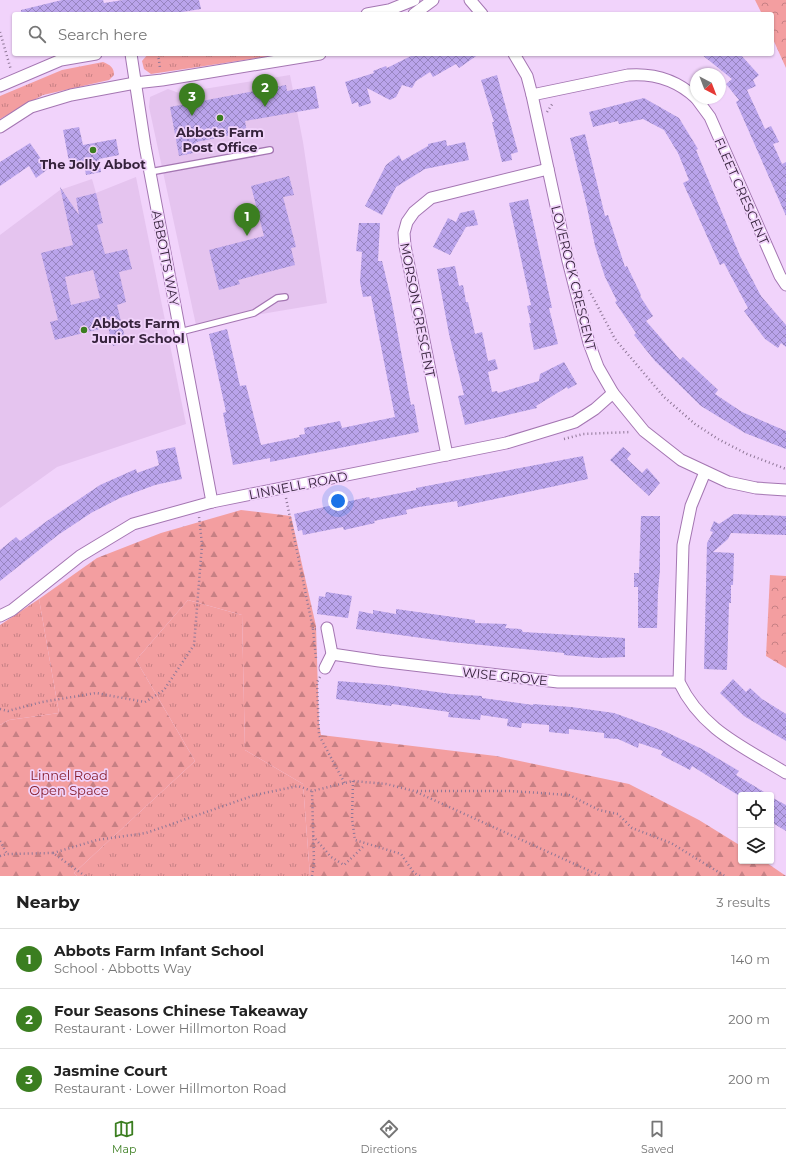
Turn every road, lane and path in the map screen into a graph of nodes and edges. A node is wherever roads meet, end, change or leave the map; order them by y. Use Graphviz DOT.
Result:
graph roads {
  1 [pos="414,0"];
  2 [pos="433,0"];
  3 [pos="470,0"];
  4 [pos="378,12"];
  5 [pos="417,12"];
  6 [pos="480,12"];
  7 [pos="0,32"];
  8 [pos="84,56"];
  9 [pos="131,56"];
  10 [pos="308,56"];
  11 [pos="515,56"];
  12 [pos="14,80"];
  13 [pos="135,83"];
  14 [pos="0,86"];
  15 [pos="553,91"];
  16 [pos="690,93"];
  17 [pos="532,95"];
  18 [pos="700,104"];
  19 [pos="547,114"];
  20 [pos="0,127"];
  21 [pos="270,150"];
  22 [pos="548,169"];
  23 [pos="150,176"];
  24 [pos="786,285"];
  25 [pos="588,288"];
  26 [pos="284,297"];
  27 [pos="180,332"];
  28 [pos="613,393"];
  29 [pos="447,455"];
  30 [pos="786,469"];
  31 [pos="705,472"];
  32 [pos="284,487"];
  33 [pos="786,490"];
  34 [pos="212,502"];
  35 [pos="199,506"];
  36 [pos="0,616"];
  37 [pos="327,628"];
  38 [pos="313,629"];
  39 [pos="332,654"];
  40 [pos="316,659"];
  41 [pos="321,671"];
  42 [pos="317,682"];
  43 [pos="679,682"];
  44 [pos="0,709"];
  45 [pos="786,773"];
  46 [pos="353,781"];
  47 [pos="345,784"];
  48 [pos="312,791"];
  49 [pos="414,791"];
  50 [pos="313,836"];
  51 [pos="0,841"];
  52 [pos="365,845"];
  53 [pos="53,853"];
  54 [pos="7,854"];
  55 [pos="0,856"];
  56 [pos="85,876"];
  57 [pos="312,876"];
  58 [pos="420,876"];
  59 [pos="601,876"];
  60 [pos="724,876"];
  1 -- 4 [label="street"];
  2 -- 5 [label="street"];
  3 -- 6 [label="street"];
  7 -- 12 [label="path"];
  8 -- 12 [label="street"];
  9 -- 13 [label="street, ABBOTTS WAY"];
  10 -- 13 [label="street"];
  11 -- 17 [label="street, LOVEROCK CRESCENT"];
  12 -- 14 [label="street"];
  13 -- 20 [label="street"];
  13 -- 23 [label="street, ABBOTTS WAY"];
  15 -- 16 [label="street, FLEET CRESCENT"];
  15 -- 17 [label="street, FLEET CRESCENT"];
  15 -- 19 [label="path"];
  17 -- 22 [label="street, LOVEROCK CRESCENT"];
  18 -- 24 [label="street, FLEET CRESCENT"];
  21 -- 23 [label="lane"];
  22 -- 28 [label="street, LOVEROCK CRESCENT"];
  22 -- 29 [label="street, MORSON CRESCENT"];
  23 -- 27 [label="street, ABBOTTS WAY"];
  25 -- 30 [label="path"];
  26 -- 27 [label="lane"];
  27 -- 34 [label="street, ABBOTTS WAY"];
  28 -- 29 [label="street, LINNELL ROAD"];
  28 -- 31 [label="street, LOVEROCK CRESCENT"];
  29 -- 32 [label="street, LINNELL ROAD"];
  31 -- 33 [label="street, LOVEROCK CRESCENT"];
  31 -- 43 [label="street"];
  32 -- 34 [label="street, LINNELL ROAD"];
  32 -- 38 [label="path"];
  34 -- 35 [label="street, LINNELL ROAD"];
  35 -- 36 [label="street, LINNELL ROAD"];
  35 -- 44 [label="path"];
  37 -- 38 [label="path"];
  37 -- 39 [label="street"];
  38 -- 40 [label="path"];
  39 -- 41 [label="street"];
  39 -- 43 [label="street, WISE GROVE"];
  41 -- 42 [label="path"];
  41 -- 42 [label="path"];
  42 -- 47 [label="path"];
  43 -- 45 [label="street"];
  46 -- 47 [label="path"];
  46 -- 49 [label="path"];
  46 -- 52 [label="path"];
  47 -- 48 [label="path"];
  48 -- 50 [label="path"];
  48 -- 53 [label="path"];
  49 -- 59 [label="path"];
  49 -- 60 [label="path"];
  50 -- 52 [label="path"];
  50 -- 57 [label="path"];
  51 -- 54 [label="path"];
  52 -- 58 [label="path"];
  53 -- 54 [label="path"];
  53 -- 56 [label="path"];
  54 -- 55 [label="path"];
}
